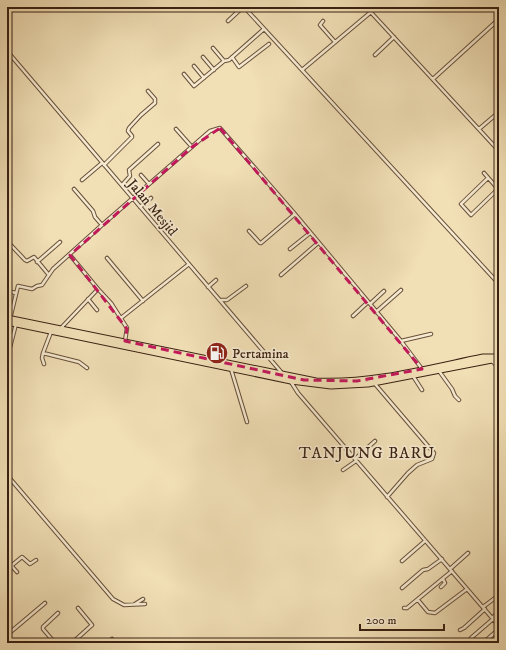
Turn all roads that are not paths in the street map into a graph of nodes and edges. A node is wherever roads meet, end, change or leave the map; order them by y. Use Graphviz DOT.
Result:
graph roads {
  1 [pos="243,7"];
  2 [pos="366,7"];
  3 [pos="371,12"];
  4 [pos="499,19"];
  5 [pos="323,21"];
  6 [pos="228,22"];
  7 [pos="264,29"];
  8 [pos="394,37"];
  9 [pos="335,42"];
  10 [pos="268,44"];
  11 [pos="213,48"];
  12 [pos="7,51"];
  13 [pos="375,54"];
  14 [pos="203,57"];
  15 [pos="232,58"];
  16 [pos="224,61"];
  17 [pos="194,66"];
  18 [pos="214,70"];
  19 [pos="302,70"];
  20 [pos="184,74"];
  21 [pos="204,78"];
  22 [pos="433,79"];
  23 [pos="148,91"];
  24 [pos="499,112"];
  25 [pos="176,129"];
  26 [pos="479,129"];
  27 [pos="158,144"];
  28 [pos="192,147"];
  29 [pos="499,151"];
  30 [pos="103,164"];
  31 [pos="484,173"];
  32 [pos="141,175"];
  33 [pos="488,178"];
  34 [pos="82,180"];
  35 [pos="149,184"];
  36 [pos="122,185"];
  37 [pos="499,189"];
  38 [pos="74,190"];
  39 [pos="133,198"];
  40 [pos="151,198"];
  41 [pos="140,207"];
  42 [pos="295,214"];
  43 [pos="102,225"];
  44 [pos="249,231"];
  45 [pos="310,233"];
  46 [pos="7,241"];
  47 [pos="60,242"];
  48 [pos="318,243"];
  49 [pos="290,249"];
  50 [pos="70,255"];
  51 [pos="107,258"];
  52 [pos="37,262"];
  53 [pos="189,264"];
  54 [pos="49,275"];
  55 [pos="281,275"];
  56 [pos="216,280"];
  57 [pos="499,284"];
  58 [pos="246,286"];
  59 [pos="208,287"];
  60 [pos="98,289"];
  61 [pos="401,290"];
  62 [pos="7,291"];
  63 [pos="384,291"];
  64 [pos="16,293"];
  65 [pos="88,299"];
  66 [pos="221,300"];
  67 [pos="143,301"];
  68 [pos="369,303"];
  69 [pos="97,310"];
  70 [pos="376,312"];
  71 [pos="353,316"];
  72 [pos="121,318"];
  73 [pos="8,320"];
  74 [pos="16,324"];
  75 [pos="60,329"];
  76 [pos="51,332"];
  77 [pos="431,334"];
  78 [pos="108,341"];
  79 [pos="124,341"];
  80 [pos="401,341"];
  81 [pos="43,353"];
  82 [pos="499,357"];
  83 [pos="7,359"];
  84 [pos="492,360"];
  85 [pos="44,364"];
  86 [pos="88,368"];
  87 [pos="230,368"];
  88 [pos="499,368"];
  89 [pos="422,369"];
  90 [pos="439,371"];
  91 [pos="284,375"];
  92 [pos="412,376"];
  93 [pos="291,381"];
  94 [pos="375,383"];
  95 [pos="422,390"];
  96 [pos="459,400"];
  97 [pos="247,422"];
  98 [pos="375,441"];
  99 [pos="355,460"];
  100 [pos="343,470"];
  101 [pos="7,475"];
  102 [pos="387,497"];
  103 [pos="425,541"];
  104 [pos="468,553"];
  105 [pos="442,559"];
  106 [pos="36,560"];
  107 [pos="7,561"];
  108 [pos="402,561"];
  109 [pos="12,566"];
  110 [pos="451,570"];
  111 [pos="17,572"];
  112 [pos="442,579"];
  113 [pos="441,587"];
  114 [pos="402,588"];
  115 [pos="467,589"];
  116 [pos="499,595"];
  117 [pos="143,599"];
  118 [pos="418,600"];
  119 [pos="45,603"];
  120 [pos="135,604"];
  121 [pos="145,604"];
  122 [pos="78,608"];
  123 [pos="404,608"];
  124 [pos="484,608"];
  125 [pos="58,612"];
  126 [pos="499,612"];
  127 [pos="493,618"];
  128 [pos="499,626"];
  129 [pos="499,629"];
  130 [pos="460,630"];
  131 [pos="7,635"];
  132 [pos="112,638"];
  133 [pos="471,638"];
  134 [pos="55,643"];
  135 [pos="72,643"];
  136 [pos="107,643"];
  137 [pos="483,643"];
  1 -- 6 [label="street"];
  1 -- 7 [label="street"];
  2 -- 3 [label="street"];
  3 -- 8 [label="street"];
  3 -- 9 [label="street"];
  4 -- 22 [label="street"];
  5 -- 9 [label="street"];
  7 -- 15 [label="street"];
  7 -- 19 [label="street"];
  8 -- 13 [label="street"];
  8 -- 22 [label="street"];
  9 -- 19 [label="street"];
  10 -- 15 [label="street"];
  11 -- 16 [label="street"];
  12 -- 30 [label="street, Jalan Mesjid"];
  14 -- 18 [label="street"];
  15 -- 16 [label="street"];
  16 -- 18 [label="street"];
  17 -- 21 [label="street"];
  18 -- 21 [label="street"];
  19 -- 57 [label="street"];
  20 -- 21 [label="street"];
  22 -- 26 [label="street"];
  23 -- 30 [label="street"];
  24 -- 26 [label="street"];
  25 -- 28 [label="street"];
  26 -- 29 [label="street"];
  27 -- 36 [label="street"];
  28 -- 35 [label="street"];
  28 -- 42 [label="street"];
  30 -- 34 [label="street"];
  30 -- 36 [label="street, Jalan Mesjid"];
  31 -- 33 [label="street"];
  32 -- 35 [label="street"];
  33 -- 37 [label="street"];
  33 -- 37 [label="street"];
  35 -- 39 [label="street"];
  36 -- 39 [label="street, Jalan Mesjid"];
  38 -- 43 [label="street"];
  39 -- 41 [label="street, Jalan Mesjid"];
  39 -- 43 [label="street"];
  40 -- 41 [label="street"];
  41 -- 53 [label="street, Jalan Mesjid"];
  42 -- 44 [label="street"];
  42 -- 45 [label="street"];
  43 -- 50 [label="street"];
  45 -- 48 [label="street"];
  45 -- 49 [label="street"];
  46 -- 52 [label="street"];
  47 -- 52 [label="street"];
  48 -- 55 [label="street"];
  48 -- 68 [label="street"];
  50 -- 54 [label="street"];
  50 -- 60 [label="street"];
  51 -- 67 [label="street"];
  52 -- 54 [label="street"];
  53 -- 59 [label="street, Jalan Mesjid"];
  53 -- 67 [label="street"];
  54 -- 64 [label="street"];
  56 -- 59 [label="street"];
  58 -- 66 [label="street"];
  59 -- 66 [label="street, Jalan Mesjid"];
  60 -- 65 [label="street"];
  60 -- 72 [label="street"];
  61 -- 70 [label="street"];
  62 -- 64 [label="street"];
  63 -- 68 [label="street"];
  64 -- 73 [label="street"];
  65 -- 69 [label="street"];
  65 -- 75 [label="street"];
  66 -- 91 [label="street, Jalan Mesjid"];
  67 -- 72 [label="street"];
  68 -- 70 [label="street"];
  68 -- 71 [label="street"];
  70 -- 80 [label="street"];
  72 -- 79 [label="street"];
  73 -- 74 [label="highway"];
  73 -- 75 [label="highway"];
  74 -- 76 [label="highway"];
  74 -- 83 [label="street"];
  75 -- 78 [label="highway"];
  76 -- 78 [label="highway"];
  76 -- 81 [label="street"];
  77 -- 80 [label="street"];
  78 -- 79 [label="highway"];
  78 -- 87 [label="highway"];
  79 -- 91 [label="highway"];
  80 -- 89 [label="street"];
  81 -- 85 [label="street"];
  81 -- 86 [label="street"];
  82 -- 84 [label="highway"];
  82 -- 89 [label="highway"];
  84 -- 88 [label="street"];
  84 -- 90 [label="highway"];
  87 -- 93 [label="highway"];
  87 -- 97 [label="street"];
  89 -- 91 [label="highway"];
  90 -- 92 [label="highway"];
  90 -- 96 [label="street"];
  92 -- 94 [label="highway"];
  92 -- 95 [label="street"];
  93 -- 94 [label="highway"];
  93 -- 99 [label="street"];
  94 -- 102 [label="street"];
  98 -- 99 [label="street"];
  99 -- 100 [label="street"];
  99 -- 102 [label="street"];
  101 -- 120 [label="street"];
  102 -- 103 [label="street"];
  103 -- 105 [label="street"];
  103 -- 108 [label="street"];
  104 -- 110 [label="street"];
  105 -- 110 [label="street"];
  105 -- 114 [label="street"];
  106 -- 109 [label="street"];
  107 -- 109 [label="street"];
  109 -- 111 [label="street"];
  110 -- 112 [label="street"];
  110 -- 115 [label="street"];
  112 -- 113 [label="street"];
  112 -- 118 [label="street"];
  115 -- 118 [label="street"];
  115 -- 124 [label="street"];
  116 -- 124 [label="street"];
  117 -- 120 [label="street"];
  118 -- 123 [label="street"];
  119 -- 131 [label="street"];
  120 -- 121 [label="street"];
  122 -- 135 [label="street"];
  124 -- 127 [label="street"];
  124 -- 130 [label="street"];
  125 -- 134 [label="street"];
  126 -- 127 [label="street"];
  127 -- 128 [label="street"];
  127 -- 133 [label="street"];
  129 -- 137 [label="street"];
  132 -- 136 [label="street"];
}
